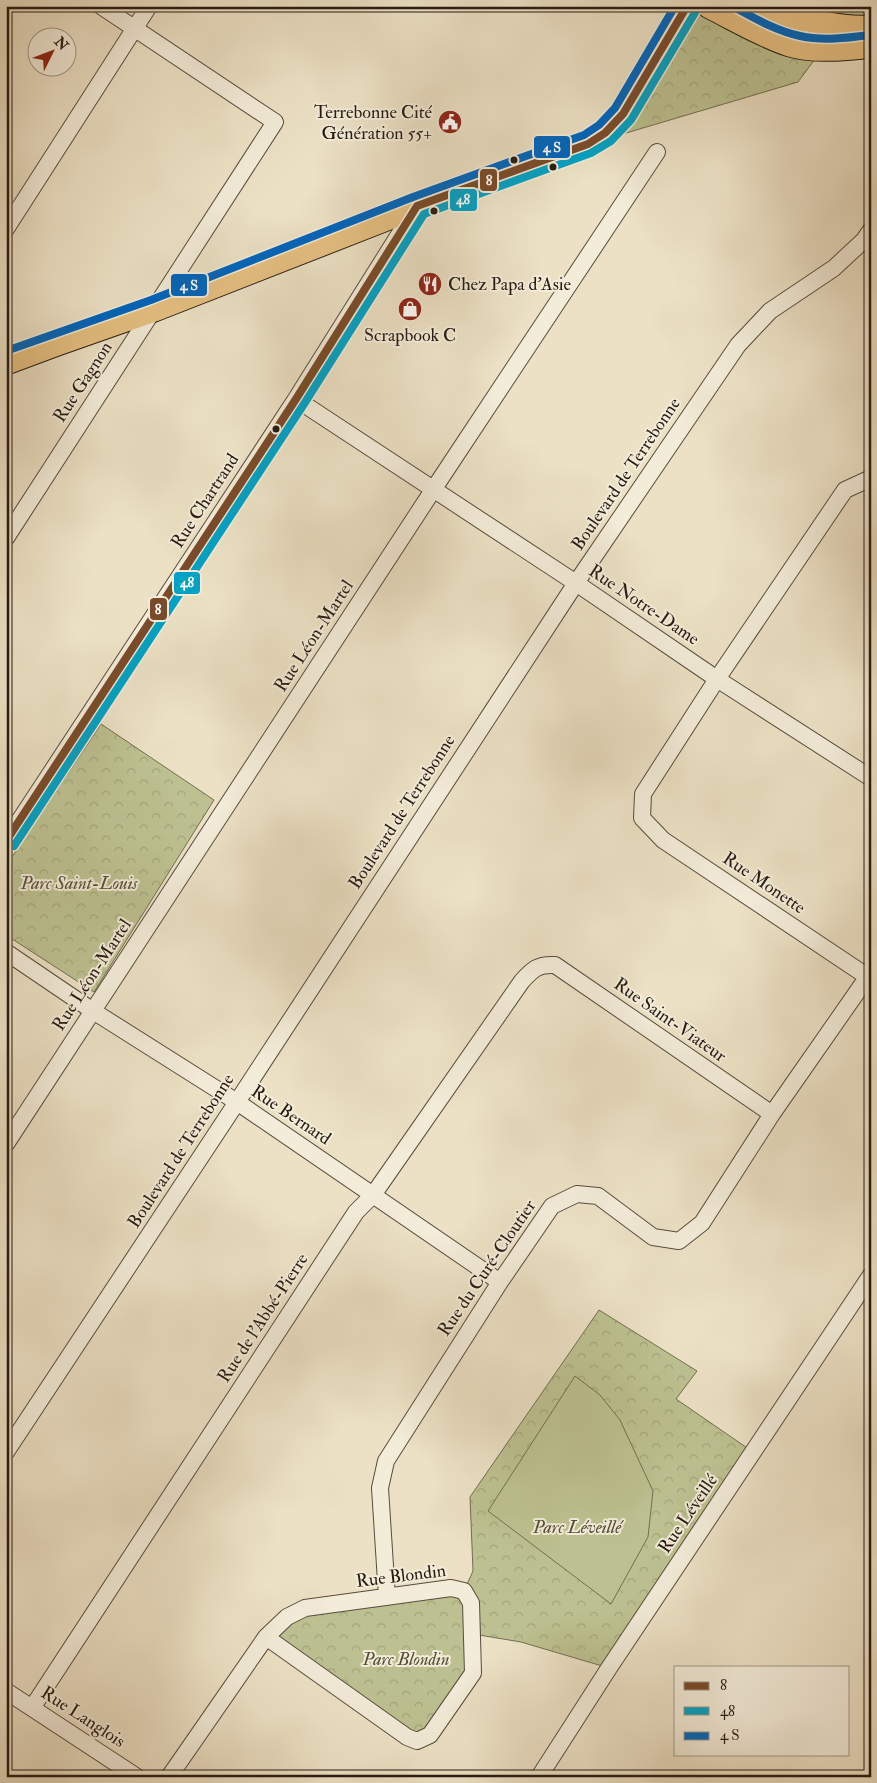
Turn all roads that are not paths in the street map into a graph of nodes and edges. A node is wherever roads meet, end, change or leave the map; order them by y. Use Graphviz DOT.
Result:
graph roads {
  1 [pos="101,6"];
  2 [pos="149,6"];
  3 [pos="687,6"];
  4 [pos="710,6"];
  5 [pos="758,6"];
  6 [pos="135,28"];
  7 [pos="871,28"];
  8 [pos="871,45"];
  9 [pos="657,152"];
  10 [pos="417,206"];
  11 [pos="6,229"];
  12 [pos="871,230"];
  13 [pos="154,309"];
  14 [pos="6,362"];
  15 [pos="296,399"];
  16 [pos="870,480"];
  17 [pos="433,490"];
  18 [pos="6,538"];
  19 [pos="576,583"];
  20 [pos="717,679"];
  21 [pos="871,778"];
  22 [pos="6,841"];
  23 [pos="6,952"];
  24 [pos="543,964"];
  25 [pos="869,974"];
  26 [pos="93,1011"];
  27 [pos="237,1102"];
  28 [pos="772,1114"];
  29 [pos="6,1144"];
  30 [pos="373,1195"];
  31 [pos="871,1275"];
  32 [pos="500,1282"];
  33 [pos="6,1452"];
  34 [pos="387,1596"];
  35 [pos="266,1637"];
  36 [pos="6,1691"];
  37 [pos="32,1708"];
  38 [pos="137,1777"];
  39 [pos="169,1777"];
  40 [pos="539,1777"];
  1 -- 6 [label="street"];
  2 -- 6 [label="street"];
  3 -- 10 [label="main road"];
  4 -- 8 [label="main road"];
  5 -- 7 [label="main road"];
  6 -- 11 [label="street"];
  6 -- 13 [label="street, Rue Gagnon"];
  9 -- 17 [label="street, Rue Léon-Martel"];
  10 -- 13 [label="main road"];
  10 -- 15 [label="street, Rue Chartrand"];
  12 -- 19 [label="street, Boulevard de Terrebonne"];
  13 -- 14 [label="main road"];
  13 -- 18 [label="street, Rue Gagnon"];
  15 -- 17 [label="street, Rue Notre-Dame"];
  15 -- 22 [label="street, Rue Chartrand"];
  16 -- 20 [label="street"];
  17 -- 19 [label="street, Rue Notre-Dame"];
  17 -- 26 [label="street, Rue Léon-Martel"];
  19 -- 20 [label="street, Rue Notre-Dame"];
  19 -- 27 [label="street, Boulevard de Terrebonne"];
  20 -- 21 [label="street, Rue Notre-Dame"];
  20 -- 25 [label="street, Rue Monette"];
  23 -- 26 [label="street, Rue Bernard"];
  24 -- 28 [label="street, Rue Saint-Viateur"];
  24 -- 30 [label="street, Rue de l'Abbé-Pierre"];
  25 -- 28 [label="street, Rue du Curé-Cloutier"];
  26 -- 27 [label="street, Rue Bernard"];
  26 -- 29 [label="street, Rue Léon-Martel"];
  27 -- 30 [label="street, Rue Bernard"];
  27 -- 33 [label="street, Boulevard de Terrebonne"];
  28 -- 32 [label="street, Rue du Curé-Cloutier"];
  30 -- 32 [label="street, Rue Bernard"];
  30 -- 37 [label="street, Rue de l'Abbé-Pierre"];
  31 -- 40 [label="street, Rue Léveillé"];
  32 -- 34 [label="street, Rue du Curé-Cloutier"];
  34 -- 35 [label="street, Rue Blondin"];
  34 -- 35 [label="street, Rue Blondin"];
  35 -- 39 [label="street, Rue Blondin"];
  36 -- 37 [label="street, Rue Langlois"];
  37 -- 38 [label="street, Rue Langlois"];
}
